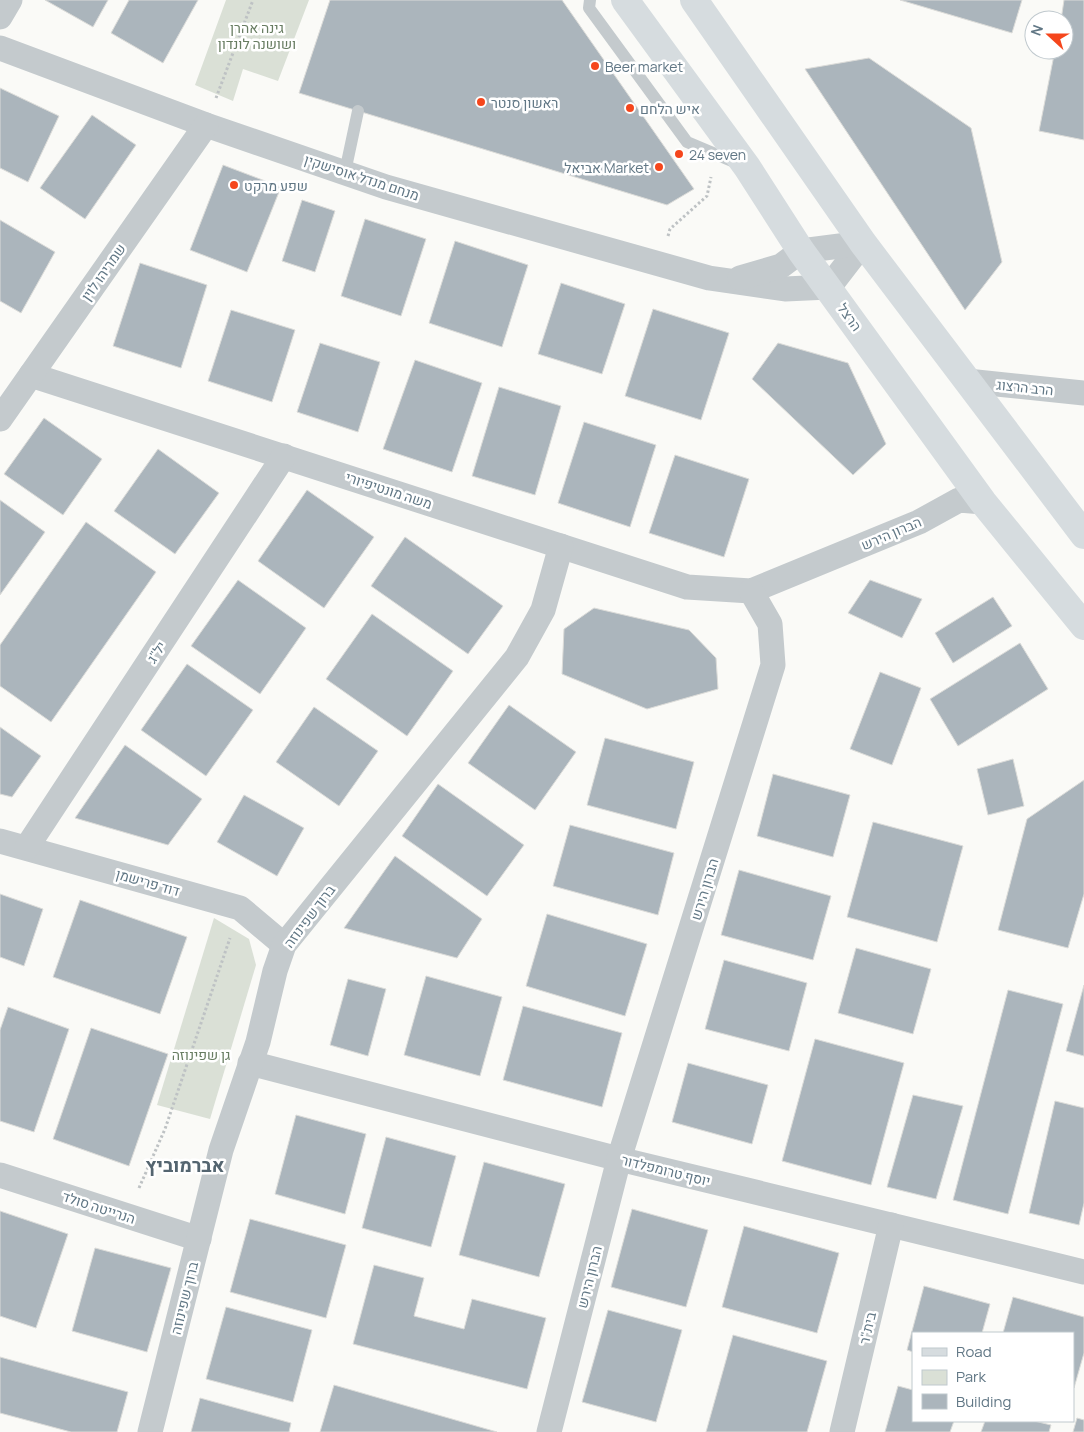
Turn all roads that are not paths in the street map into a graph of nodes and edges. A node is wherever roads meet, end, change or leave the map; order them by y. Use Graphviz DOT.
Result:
graph roads {
  1 [pos="10,0"];
  2 [pos="590,0"];
  3 [pos="625,0"];
  4 [pos="694,0"];
  5 [pos="0,18"];
  6 [pos="0,48"];
  7 [pos="358,111"];
  8 [pos="206,125"];
  9 [pos="748,167"];
  10 [pos="345,172"];
  11 [pos="863,244"];
  12 [pos="801,251"];
  13 [pos="733,280"];
  14 [pos="829,287"];
  15 [pos="31,375"];
  16 [pos="967,381"];
  17 [pos="1084,393"];
  18 [pos="0,419"];
  19 [pos="284,456"];
  20 [pos="983,502"];
  21 [pos="1084,535"];
  22 [pos="561,546"];
  23 [pos="751,591"];
  24 [pos="1084,626"];
  25 [pos="0,840"];
  26 [pos="27,848"];
  27 [pos="284,945"];
  28 [pos="250,1063"];
  29 [pos="619,1159"];
  30 [pos="0,1175"];
  31 [pos="891,1224"];
  32 [pos="199,1240"];
  33 [pos="1084,1272"];
  34 [pos="150,1432"];
  35 [pos="549,1432"];
  36 [pos="842,1432"];
  1 -- 5 [label="street"];
  2 -- 9 [label="lane"];
  3 -- 9 [label="main road, הרצל"];
  4 -- 11 [label="main road"];
  6 -- 8 [label="street, מנחם מנדל אוסישקין"];
  7 -- 10 [label="lane"];
  8 -- 10 [label="street, מנחם מנדל אוסישקין"];
  8 -- 15 [label="street, שמריהו לוין"];
  9 -- 12 [label="main road, הרצל"];
  10 -- 13 [label="street, מנחם מנדל אוסישקין"];
  11 -- 12 [label="street"];
  11 -- 14 [label="street"];
  11 -- 16 [label="main road"];
  12 -- 13 [label="street, מנחם מנדל אוסישקין"];
  12 -- 14 [label="main road, הרצל"];
  13 -- 14 [label="street, מנחם מנדל אוסישקין"];
  14 -- 20 [label="main road, הרצל"];
  15 -- 18 [label="street, שמריהו לוין"];
  15 -- 19 [label="street, משה מונטיפיורי"];
  16 -- 17 [label="street, הרב הרצוג"];
  16 -- 21 [label="main road"];
  19 -- 22 [label="street, משה מונטיפיורי"];
  19 -- 26 [label="street, יל\"ג"];
  20 -- 23 [label="street, הברון הירש"];
  20 -- 24 [label="main road, הרצל"];
  22 -- 23 [label="street, משה מונטיפיורי"];
  22 -- 27 [label="street, ברוך שפינוזה"];
  23 -- 29 [label="street, הברון הירש"];
  25 -- 26 [label="street, דוד פרישמן"];
  26 -- 27 [label="street, דוד פרישמן"];
  27 -- 28 [label="street, ברוך שפינוזה"];
  28 -- 29 [label="street, יוסף טרומפלדור"];
  28 -- 32 [label="street, ברוך שפינוזה"];
  29 -- 31 [label="street, יוסף טרומפלדור"];
  29 -- 35 [label="street, הברון הירש"];
  30 -- 32 [label="street, הנרייטה סולד"];
  31 -- 33 [label="street, יוסף טרומפלדור"];
  31 -- 36 [label="street, בית\"ר"];
  32 -- 34 [label="street, ברוך שפינוזה"];
}
